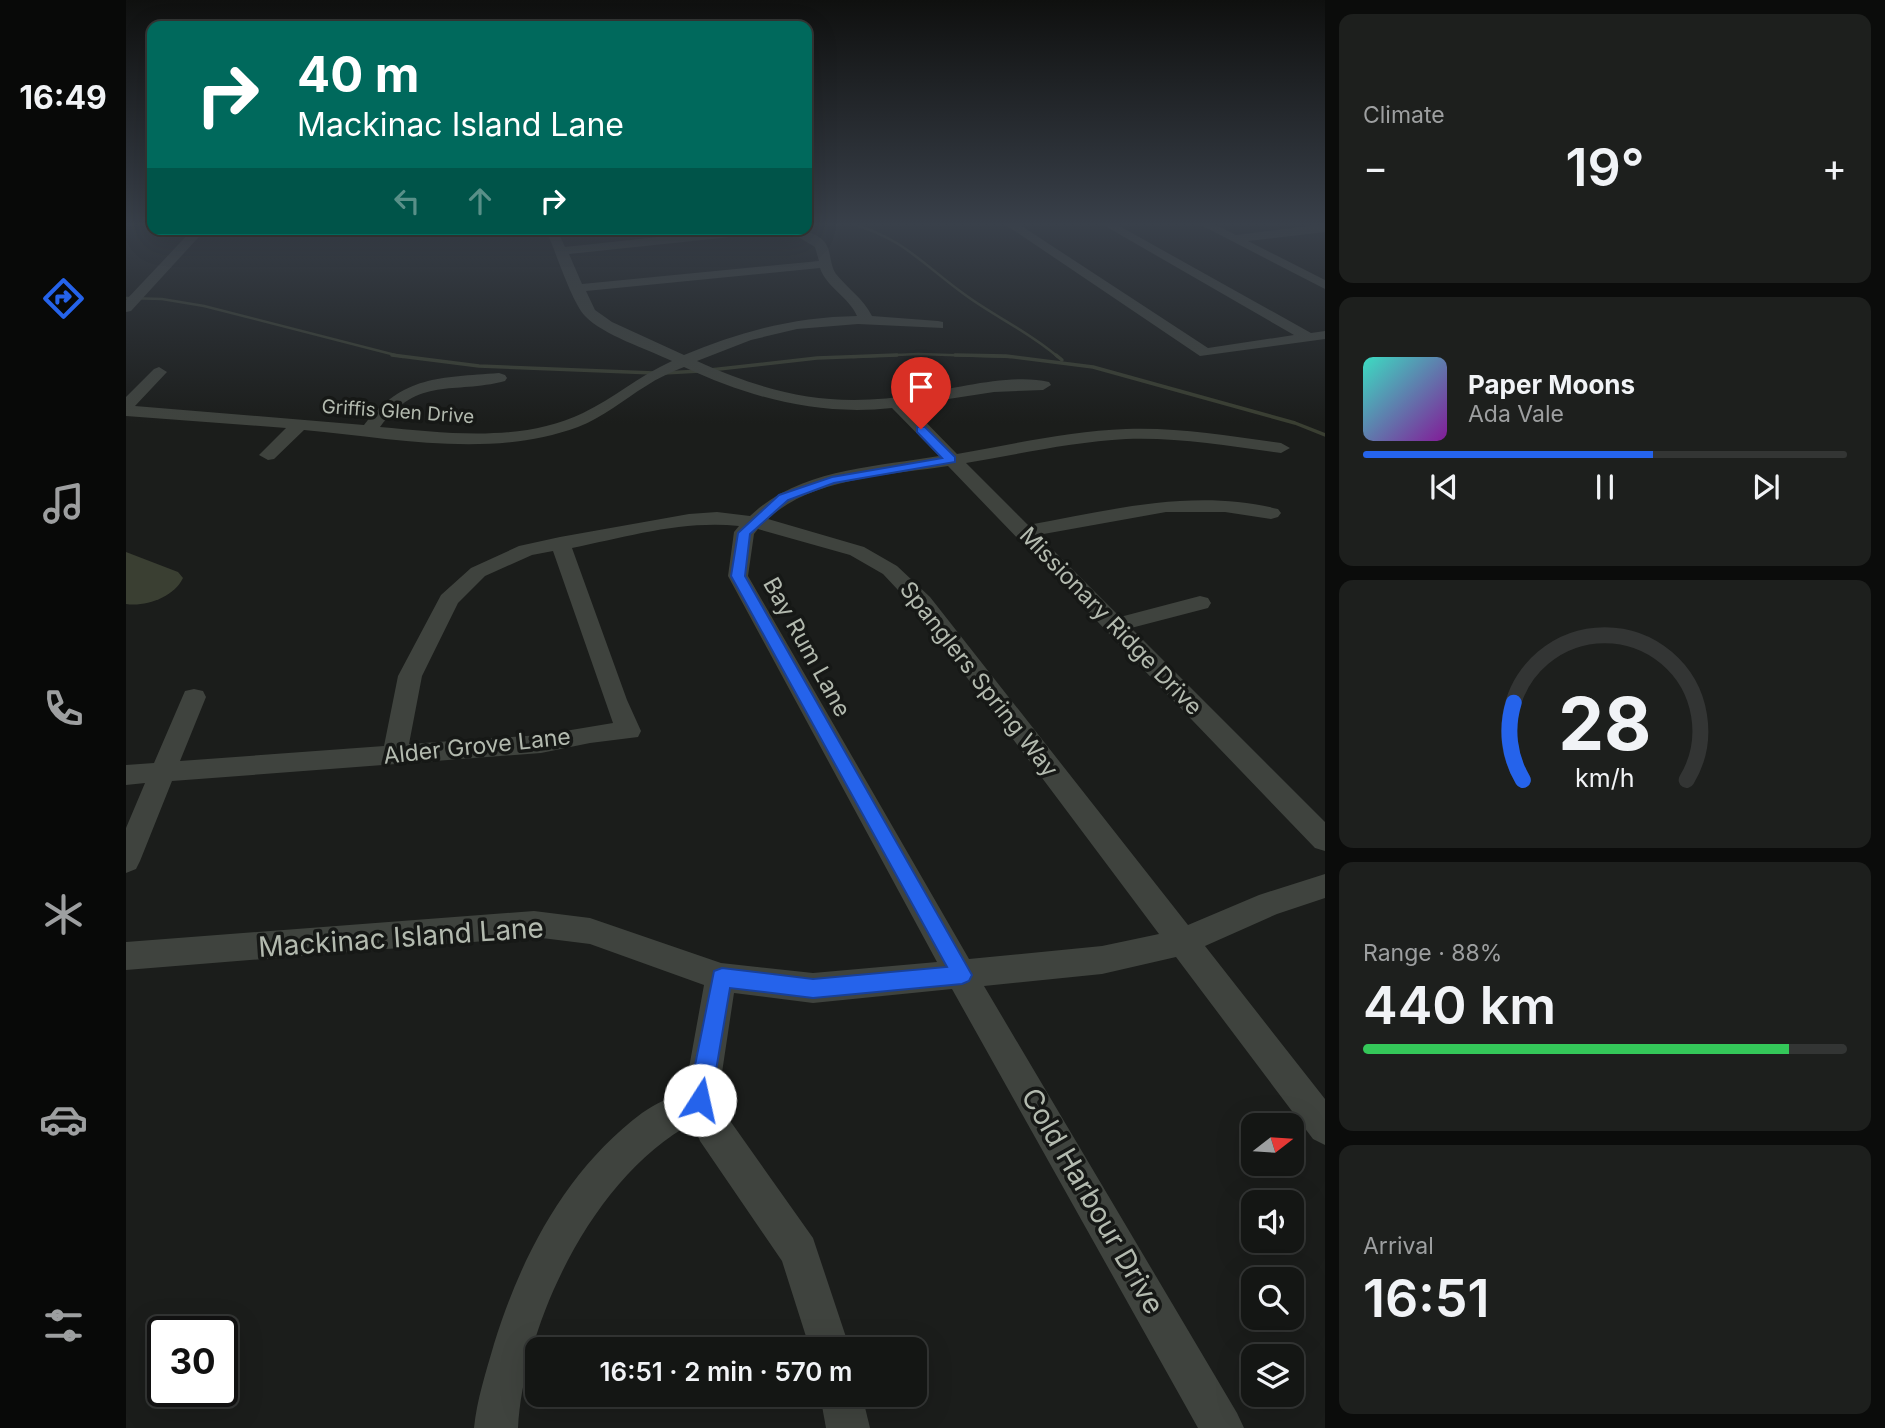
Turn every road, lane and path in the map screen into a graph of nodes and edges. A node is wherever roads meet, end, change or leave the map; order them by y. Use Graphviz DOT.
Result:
graph roads {
  1 [pos="143,290"];
  2 [pos="579,290"];
  3 [pos="699,290"];
  4 [pos="844,290"];
  5 [pos="1109,290"];
  6 [pos="1224,290"];
  7 [pos="701,293"];
  8 [pos="126,308"];
  9 [pos="867,321"];
  10 [pos="938,325"];
  11 [pos="1325,335"];
  12 [pos="1308,337"];
  13 [pos="688,361"];
  14 [pos="159,372"];
  15 [pos="499,378"];
  16 [pos="1043,386"];
  17 [pos="896,402"];
  18 [pos="126,406"];
  19 [pos="126,411"];
  20 [pos="300,425"];
  21 [pos="368,431"];
  22 [pos="1281,448"];
  23 [pos="268,455"];
  24 [pos="951,460"];
  25 [pos="1271,513"];
  26 [pos="756,522"];
  27 [pos="1024,532"];
  28 [pos="560,543"];
  29 [pos="1200,603"];
  30 [pos="1115,625"];
  31 [pos="194,697"];
  32 [pos="395,754"];
  33 [pos="163,773"];
  34 [pos="126,775"];
  35 [pos="1325,840"];
  36 [pos="126,861"];
  37 [pos="1325,886"];
  38 [pos="1181,942"];
  39 [pos="126,956"];
  40 [pos="962,975"];
  41 [pos="722,977"];
  42 [pos="700,1100"];
  43 [pos="1325,1127"];
  44 [pos="826,1337"];
  45 [pos="844,1407"];
  46 [pos="496,1428"];
  47 [pos="848,1428"];
  48 [pos="1222,1428"];
  1 -- 8 [label="street"];
  2 -- 13 [label="street"];
  3 -- 7 [label="street"];
  4 -- 9 [label="street"];
  5 -- 12 [label="street"];
  6 -- 12 [label="street"];
  9 -- 10 [label="street, Griffis Glen Drive"];
  9 -- 13 [label="street, Griffis Glen Drive"];
  11 -- 12 [label="street"];
  13 -- 17 [label="street"];
  13 -- 21 [label="street, Griffis Glen Drive"];
  14 -- 18 [label="street"];
  15 -- 21 [label="street"];
  16 -- 17 [label="street"];
  17 -- 24 [label="street, Missionary Ridge Drive"];
  19 -- 20 [label="street, Griffis Glen Drive"];
  20 -- 21 [label="street, Griffis Glen Drive"];
  20 -- 23 [label="street"];
  22 -- 24 [label="street, Bay Rum Lane"];
  24 -- 26 [label="street, Bay Rum Lane"];
  24 -- 27 [label="street, Missionary Ridge Drive"];
  25 -- 27 [label="street"];
  26 -- 28 [label="street, Spanglers Spring Way"];
  26 -- 38 [label="street, Spanglers Spring Way"];
  26 -- 40 [label="street, Bay Rum Lane"];
  27 -- 30 [label="street, Missionary Ridge Drive"];
  28 -- 32 [label="street, Spanglers Spring Way"];
  28 -- 32 [label="street, Alder Grove Lane"];
  29 -- 30 [label="street"];
  30 -- 35 [label="street, Missionary Ridge Drive"];
  31 -- 33 [label="street"];
  32 -- 33 [label="street, Alder Grove Lane"];
  33 -- 34 [label="street, Alder Grove Lane"];
  33 -- 36 [label="street"];
  37 -- 38 [label="street, Mackinac Island Lane"];
  38 -- 40 [label="street, Mackinac Island Lane"];
  38 -- 43 [label="street, Spanglers Spring Way"];
  39 -- 41 [label="street, Mackinac Island Lane"];
  40 -- 41 [label="street, Mackinac Island Lane"];
  40 -- 48 [label="street, Cold Harbour Drive"];
  41 -- 42 [label="street"];
  42 -- 44 [label="street"];
  42 -- 46 [label="street"];
  45 -- 47 [label="street"];
}
